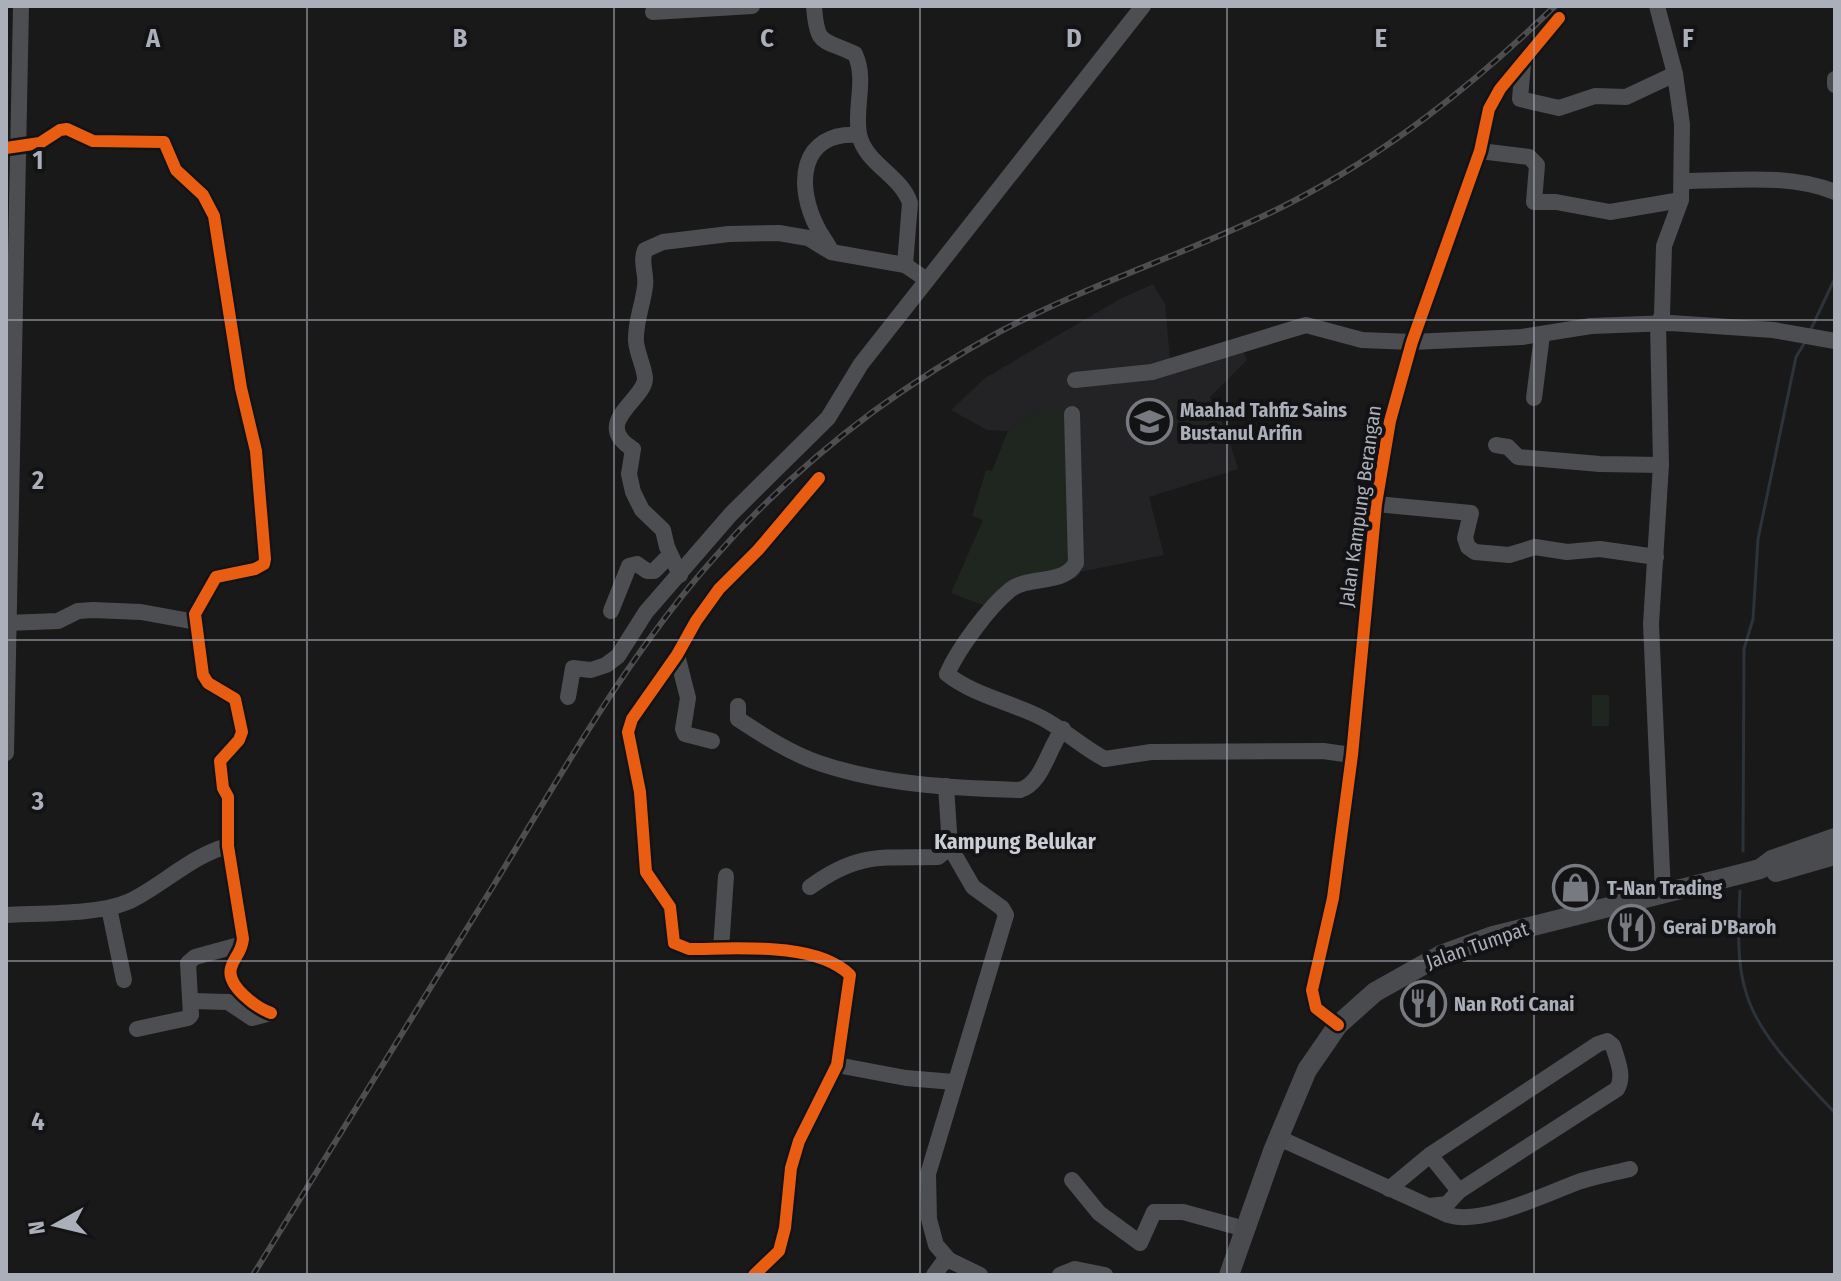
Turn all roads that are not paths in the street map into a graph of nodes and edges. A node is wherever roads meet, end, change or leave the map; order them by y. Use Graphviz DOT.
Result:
graph roads {
  1 [pos="21,6"];
  2 [pos="752,6"];
  3 [pos="814,6"];
  4 [pos="1143,6"];
  5 [pos="1657,6"];
  6 [pos="653,12"];
  7 [pos="1559,18"];
  8 [pos="1523,64"];
  9 [pos="1675,74"];
  10 [pos="1835,79"];
  11 [pos="1835,85"];
  12 [pos="14,86"];
  13 [pos="859,135"];
  14 [pos="12,148"];
  15 [pos="1480,151"];
  16 [pos="1682,181"];
  17 [pos="1835,192"];
  18 [pos="1681,200"];
  19 [pos="831,252"];
  20 [pos="905,265"];
  21 [pos="927,280"];
  22 [pos="1658,324"];
  23 [pos="1542,335"];
  24 [pos="1835,341"];
  25 [pos="1412,342"];
  26 [pos="1075,380"];
  27 [pos="1534,398"];
  28 [pos="1072,414"];
  29 [pos="1496,445"];
  30 [pos="1661,465"];
  31 [pos="819,478"];
  32 [pos="1376,504"];
  33 [pos="670,555"];
  34 [pos="1656,557"];
  35 [pos="680,575"];
  36 [pos="611,611"];
  37 [pos="7,612"];
  38 [pos="196,622"];
  39 [pos="677,655"];
  40 [pos="7,670"];
  41 [pos="568,697"];
  42 [pos="738,706"];
  43 [pos="1063,729"];
  44 [pos="712,741"];
  45 [pos="6,753"];
  46 [pos="1352,755"];
  47 [pos="946,786"];
  48 [pos="1835,838"];
  49 [pos="228,846"];
  50 [pos="950,847"];
  51 [pos="1835,855"];
  52 [pos="1760,869"];
  53 [pos="726,876"];
  54 [pos="810,887"];
  55 [pos="1663,893"];
  56 [pos="109,908"];
  57 [pos="6,915"];
  58 [pos="243,939"];
  59 [pos="721,949"];
  60 [pos="124,980"];
  61 [pos="191,1001"];
  62 [pos="1338,1025"];
  63 [pos="137,1029"];
  64 [pos="837,1065"];
  65 [pos="954,1082"];
  66 [pos="1279,1138"];
  67 [pos="1430,1155"];
  68 [pos="1630,1169"];
  69 [pos="1072,1180"];
  70 [pos="1389,1189"];
  71 [pos="1459,1191"];
  72 [pos="1429,1206"];
  73 [pos="1245,1229"];
  74 [pos="949,1260"];
  75 [pos="761,1273"];
  76 [pos="934,1275"];
  77 [pos="980,1275"];
  78 [pos="1060,1275"];
  79 [pos="1105,1275"];
  80 [pos="1229,1275"];
  1 -- 12 [label="street"];
  2 -- 6 [label="street"];
  3 -- 13 [label="street"];
  4 -- 21 [label="street"];
  5 -- 9 [label="street"];
  7 -- 8 [label="street, Jalan Kampung Berangan"];
  8 -- 9 [label="street"];
  8 -- 15 [label="street, Jalan Kampung Berangan"];
  9 -- 16 [label="street"];
  10 -- 11 [label="street"];
  12 -- 14 [label="street"];
  13 -- 19 [label="street"];
  13 -- 20 [label="street"];
  14 -- 37 [label="street"];
  14 -- 38 [label="street"];
  15 -- 18 [label="street"];
  15 -- 25 [label="street, Jalan Kampung Berangan"];
  16 -- 17 [label="street"];
  16 -- 18 [label="street"];
  18 -- 22 [label="street"];
  19 -- 20 [label="street"];
  19 -- 33 [label="street"];
  20 -- 21 [label="street"];
  21 -- 35 [label="street"];
  22 -- 23 [label="street"];
  22 -- 24 [label="street"];
  22 -- 30 [label="street"];
  23 -- 25 [label="street"];
  23 -- 27 [label="street"];
  25 -- 26 [label="street"];
  25 -- 32 [label="street, Jalan Kampung Berangan"];
  28 -- 43 [label="street"];
  29 -- 30 [label="street"];
  30 -- 34 [label="street"];
  31 -- 39 [label="street"];
  32 -- 34 [label="street"];
  32 -- 46 [label="street, Jalan Kampung Berangan"];
  33 -- 35 [label="street"];
  33 -- 36 [label="street"];
  34 -- 55 [label="street"];
  35 -- 41 [label="street"];
  37 -- 38 [label="street"];
  37 -- 40 [label="street"];
  38 -- 49 [label="street"];
  39 -- 44 [label="street"];
  39 -- 59 [label="street"];
  40 -- 45 [label="street"];
  42 -- 47 [label="street"];
  43 -- 46 [label="street"];
  43 -- 47 [label="street"];
  46 -- 62 [label="street, Jalan Kampung Berangan"];
  47 -- 50 [label="street"];
  48 -- 52 [label="main road, Jalan Tumpat"];
  49 -- 56 [label="street"];
  49 -- 58 [label="street"];
  50 -- 54 [label="street"];
  50 -- 65 [label="street"];
  51 -- 52 [label="main road, Jalan Tumpat"];
  52 -- 55 [label="main road, Jalan Tumpat"];
  53 -- 59 [label="street"];
  55 -- 62 [label="main road, Jalan Tumpat"];
  56 -- 57 [label="street"];
  56 -- 60 [label="street"];
  58 -- 61 [label="street"];
  58 -- 61 [label="street"];
  59 -- 64 [label="street"];
  61 -- 63 [label="street"];
  62 -- 66 [label="main road, Jalan Tumpat"];
  64 -- 65 [label="street"];
  64 -- 75 [label="street"];
  65 -- 74 [label="street"];
  66 -- 70 [label="street"];
  66 -- 73 [label="main road, Jalan Tumpat"];
  67 -- 70 [label="street"];
  67 -- 71 [label="street"];
  67 -- 71 [label="street"];
  68 -- 72 [label="street"];
  69 -- 73 [label="street"];
  70 -- 72 [label="street"];
  71 -- 72 [label="street"];
  73 -- 80 [label="main road, Jalan Tumpat"];
  74 -- 76 [label="street"];
  74 -- 77 [label="street"];
  78 -- 79 [label="street"];
}
